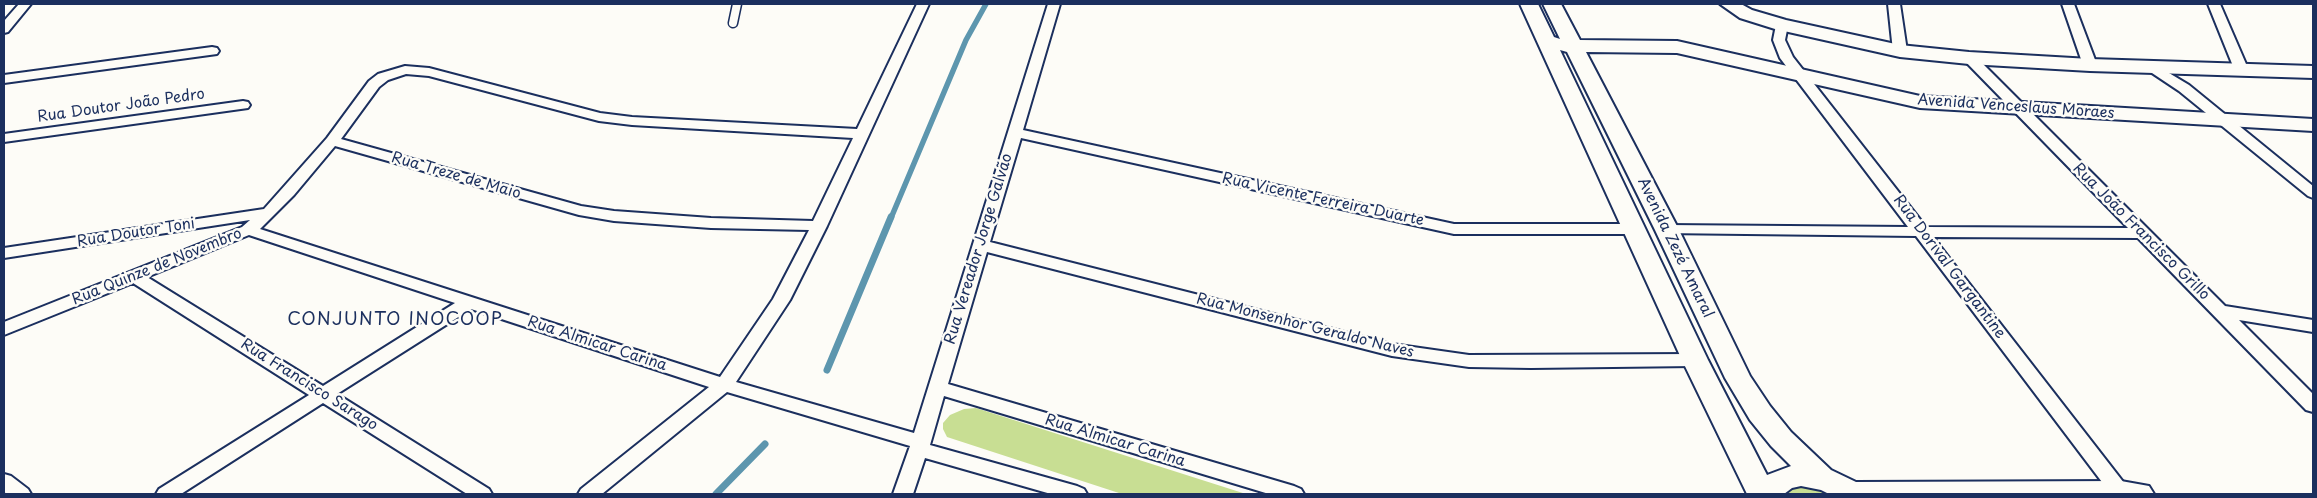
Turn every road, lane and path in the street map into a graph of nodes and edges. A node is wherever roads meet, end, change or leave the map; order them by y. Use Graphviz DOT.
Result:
graph roads {
  1 [pos="25,4"];
  2 [pos="737,4"];
  3 [pos="923,4"];
  4 [pos="1054,4"];
  5 [pos="1529,4"];
  6 [pos="1552,4"];
  7 [pos="1728,4"];
  8 [pos="1894,4"];
  9 [pos="2068,4"];
  10 [pos="2214,4"];
  11 [pos="733,23"];
  12 [pos="4,29"];
  13 [pos="1780,33"];
  14 [pos="1546,41"];
  15 [pos="1574,46"];
  16 [pos="212,51"];
  17 [pos="1900,51"];
  18 [pos="1969,58"];
  19 [pos="2090,65"];
  20 [pos="2154,68"];
  21 [pos="2242,71"];
  22 [pos="2313,72"];
  23 [pos="1802,76"];
  24 [pos="4,79"];
  25 [pos="243,106"];
  26 [pos="2020,108"];
  27 [pos="2226,120"];
  28 [pos="2313,125"];
  29 [pos="1014,132"];
  30 [pos="862,134"];
  31 [pos="4,138"];
  32 [pos="332,141"];
  33 [pos="2313,193"];
  34 [pos="269,213"];
  35 [pos="820,226"];
  36 [pos="1636,229"];
  37 [pos="248,230"];
  38 [pos="1667,230"];
  39 [pos="1921,230"];
  40 [pos="2142,232"];
  41 [pos="980,245"];
  42 [pos="4,253"];
  43 [pos="134,276"];
  44 [pos="468,303"];
  45 [pos="2219,311"];
  46 [pos="2313,326"];
  47 [pos="4,329"];
  48 [pos="1695,360"];
  49 [pos="724,385"];
  50 [pos="937,387"];
  51 [pos="324,394"];
  52 [pos="2313,404"];
  53 [pos="919,445"];
  54 [pos="1820,477"];
  55 [pos="4,481"];
  56 [pos="2130,493"];
  57 [pos="21,494"];
  58 [pos="166,494"];
  59 [pos="482,494"];
  60 [pos="588,494"];
  61 [pos="902,494"];
  62 [pos="1076,494"];
  63 [pos="1294,494"];
  64 [pos="1762,494"];
  65 [pos="1769,494"];
  66 [pos="1854,494"];
  1 -- 12 [label="street"];
  2 -- 11 [label="lane"];
  3 -- 30 [label="street"];
  4 -- 29 [label="street, Rua Vereador Jorge Galvão"];
  5 -- 14 [label="main road, Avenida Zezé Amaral"];
  6 -- 15 [label="main road, Avenida Zezé Amaral"];
  7 -- 13 [label="main road"];
  8 -- 17 [label="street"];
  9 -- 19 [label="street"];
  10 -- 21 [label="street"];
  13 -- 17 [label="main road"];
  13 -- 23 [label="street, Rua Dorival Gargantine"];
  14 -- 15 [label="main road, Avenida Venceslaus Moraes"];
  14 -- 36 [label="main road, Avenida Zezé Amaral"];
  15 -- 23 [label="main road, Avenida Venceslaus Moraes"];
  15 -- 38 [label="main road, Avenida Zezé Amaral"];
  16 -- 24 [label="street"];
  17 -- 18 [label="main road"];
  18 -- 19 [label="main road"];
  18 -- 26 [label="street, Rua João Francisco Grillo"];
  19 -- 20 [label="main road"];
  20 -- 21 [label="main road"];
  20 -- 27 [label="street"];
  21 -- 22 [label="main road"];
  23 -- 26 [label="main road, Avenida Venceslaus Moraes"];
  23 -- 39 [label="street, Rua Dorival Gargantine"];
  25 -- 31 [label="street, Rua Doutor João Pedro"];
  26 -- 27 [label="main road, Avenida Venceslaus Moraes"];
  26 -- 40 [label="street, Rua João Francisco Grillo"];
  27 -- 28 [label="main road, Avenida Venceslaus Moraes"];
  27 -- 33 [label="street"];
  29 -- 36 [label="street, Rua Vicente Ferreira Duarte"];
  29 -- 41 [label="street, Rua Vereador Jorge Galvão"];
  30 -- 32 [label="street, Rua Quinze de Novembro"];
  30 -- 35 [label="street"];
  32 -- 34 [label="street, Rua Quinze de Novembro"];
  32 -- 35 [label="street, Rua Treze de Maio"];
  34 -- 37 [label="street, Rua Quinze de Novembro"];
  34 -- 42 [label="street, Rua Doutor Toni"];
  35 -- 49 [label="street"];
  36 -- 48 [label="main road, Avenida Zezé Amaral"];
  37 -- 43 [label="street, Rua Quinze de Novembro"];
  37 -- 44 [label="street, Rua Almicar Carina"];
  38 -- 39 [label="street"];
  38 -- 54 [label="main road, Avenida Zezé Amaral"];
  39 -- 40 [label="street"];
  39 -- 56 [label="street, Rua Dorival Gargantine"];
  40 -- 45 [label="street, Rua João Francisco Grillo"];
  41 -- 48 [label="street, Rua Monsenhor Geraldo Naves"];
  41 -- 50 [label="street, Rua Vereador Jorge Galvão"];
  43 -- 47 [label="street, Rua Quinze de Novembro"];
  43 -- 51 [label="street, Rua Francisco Sarago"];
  44 -- 49 [label="street, Rua Almicar Carina"];
  44 -- 51 [label="street"];
  45 -- 46 [label="street"];
  45 -- 52 [label="street, Rua João Francisco Grillo"];
  48 -- 64 [label="main road, Avenida Zezé Amaral"];
  49 -- 53 [label="street, Rua Almicar Carina"];
  49 -- 60 [label="street"];
  50 -- 53 [label="street, Rua Vereador Jorge Galvão"];
  50 -- 63 [label="street, Rua Almicar Carina"];
  51 -- 58 [label="street"];
  51 -- 59 [label="street, Rua Francisco Sarago"];
  53 -- 61 [label="street, Rua Vereador Jorge Galvão"];
  53 -- 62 [label="street, Rua Almicar Carina"];
  54 -- 65 [label="main road, Avenida Zezé Amaral"];
  54 -- 66 [label="main road, Avenida Zezé Amaral"];
  55 -- 57 [label="street"];
  56 -- 66 [label="main road"];
}
